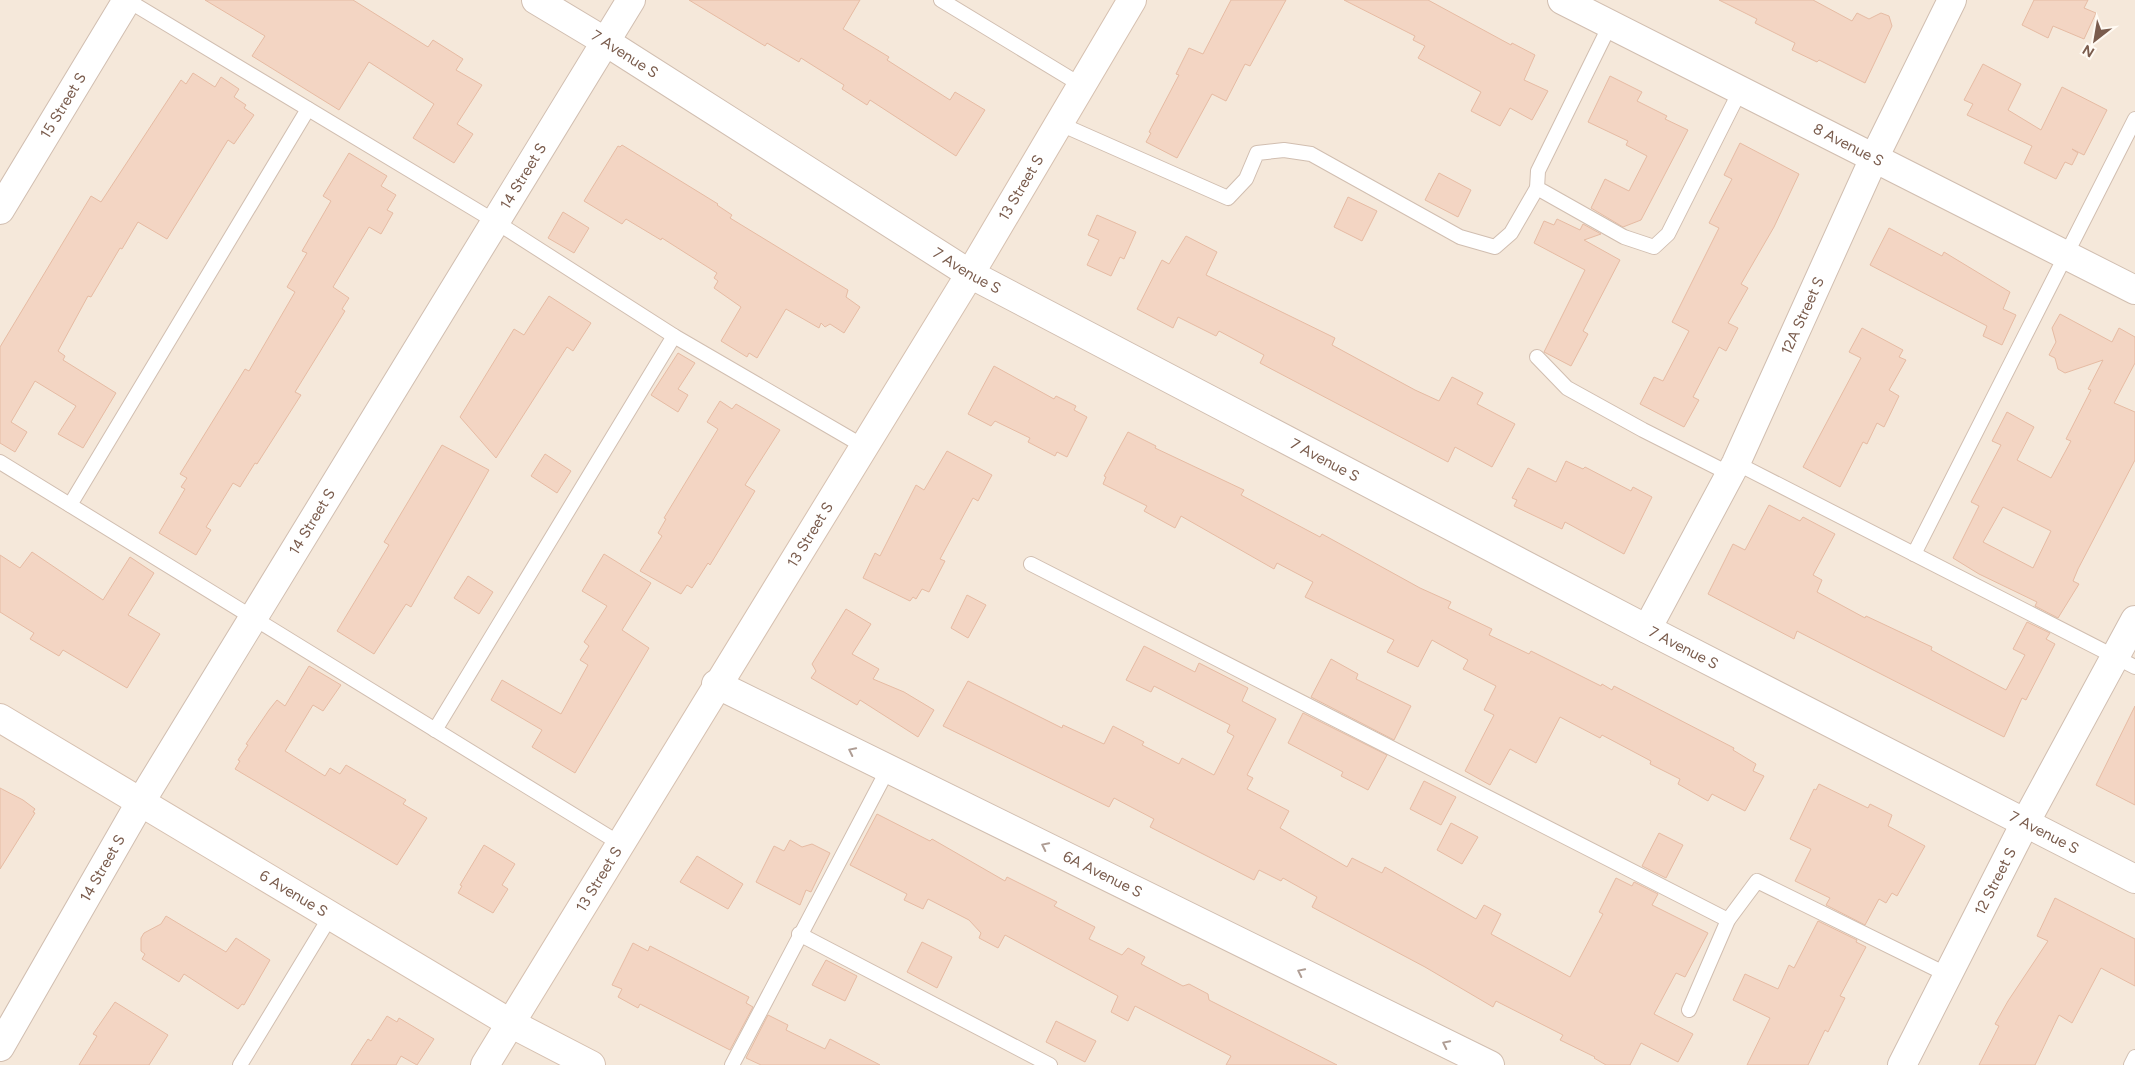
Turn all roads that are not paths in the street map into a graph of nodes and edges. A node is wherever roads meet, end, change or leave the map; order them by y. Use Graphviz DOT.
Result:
graph roads {
  1 [pos="127,0"];
  2 [pos="536,0"];
  3 [pos="631,0"];
  4 [pos="941,0"];
  5 [pos="1132,0"];
  6 [pos="1562,0"];
  7 [pos="1952,0"];
  8 [pos="1610,25"];
  9 [pos="606,42"];
  10 [pos="1081,85"];
  11 [pos="1741,89"];
  12 [pos="308,109"];
  13 [pos="2135,119"];
  14 [pos="1058,123"];
  15 [pos="1874,158"];
  16 [pos="1536,188"];
  17 [pos="0,210"];
  18 [pos="496,222"];
  19 [pos="2065,254"];
  20 [pos="970,274"];
  21 [pos="2135,290"];
  22 [pos="674,336"];
  23 [pos="1537,358"];
  24 [pos="863,446"];
  25 [pos="0,462"];
  26 [pos="1733,468"];
  27 [pos="70,505"];
  28 [pos="1914,554"];
  29 [pos="1031,564"];
  30 [pos="253,619"];
  31 [pos="2135,620"];
  32 [pos="1647,629"];
  33 [pos="2125,662"];
  34 [pos="716,684"];
  35 [pos="0,718"];
  36 [pos="435,730"];
  37 [pos="888,769"];
  38 [pos="140,804"];
  39 [pos="2025,823"];
  40 [pos="619,842"];
  41 [pos="2135,879"];
  42 [pos="330,917"];
  43 [pos="1728,920"];
  44 [pos="799,934"];
  45 [pos="1948,975"];
  46 [pos="1689,1010"];
  47 [pos="510,1023"];
  48 [pos="0,1047"];
  49 [pos="2135,1057"];
  50 [pos="240,1065"];
  51 [pos="484,1065"];
  52 [pos="591,1065"];
  53 [pos="732,1065"];
  54 [pos="1050,1065"];
  55 [pos="1490,1065"];
  56 [pos="1902,1065"];
  57 [pos="2131,1065"];
  1 -- 12 [label="lane"];
  1 -- 17 [label="street, 15 Street S"];
  2 -- 9 [label="street, 7 Avenue S"];
  3 -- 9 [label="street, 14 Street S"];
  4 -- 10 [label="lane"];
  5 -- 10 [label="street, 13 Street S"];
  6 -- 8 [label="street, 8 Avenue S"];
  7 -- 15 [label="street, 12A Street S"];
  8 -- 11 [label="street, 8 Avenue S"];
  8 -- 16 [label="lane"];
  9 -- 18 [label="street, 14 Street S"];
  9 -- 20 [label="street, 7 Avenue S"];
  10 -- 14 [label="street, 13 Street S"];
  11 -- 15 [label="street, 8 Avenue S"];
  11 -- 16 [label="lane"];
  12 -- 18 [label="lane"];
  12 -- 27 [label="lane"];
  13 -- 19 [label="lane"];
  14 -- 16 [label="lane"];
  14 -- 20 [label="street, 13 Street S"];
  15 -- 19 [label="street, 8 Avenue S"];
  15 -- 26 [label="street, 12A Street S"];
  18 -- 22 [label="lane"];
  18 -- 30 [label="street, 14 Street S"];
  19 -- 21 [label="street, 8 Avenue S"];
  19 -- 28 [label="lane"];
  20 -- 24 [label="street, 13 Street S"];
  20 -- 32 [label="street, 7 Avenue S"];
  22 -- 24 [label="lane"];
  22 -- 36 [label="lane"];
  23 -- 26 [label="lane"];
  24 -- 34 [label="street, 13 Street S"];
  25 -- 27 [label="lane"];
  26 -- 28 [label="lane"];
  26 -- 32 [label="street, 12A Street S"];
  27 -- 30 [label="lane"];
  28 -- 33 [label="lane"];
  29 -- 43 [label="lane"];
  30 -- 36 [label="lane"];
  30 -- 38 [label="street, 14 Street S"];
  31 -- 33 [label="street, 12 Street S"];
  32 -- 39 [label="street, 7 Avenue S"];
  33 -- 39 [label="street, 12 Street S"];
  37 -- 34 [label="street, 6A Avenue S, one-way"];
  34 -- 40 [label="street, 13 Street S"];
  35 -- 38 [label="street, 6 Avenue S"];
  36 -- 40 [label="lane"];
  37 -- 44 [label="lane"];
  55 -- 37 [label="street, 6A Avenue S, one-way"];
  38 -- 42 [label="street, 6 Avenue S"];
  38 -- 48 [label="street, 14 Street S"];
  39 -- 41 [label="street, 7 Avenue S"];
  39 -- 45 [label="street, 12 Street S"];
  40 -- 47 [label="street, 13 Street S"];
  42 -- 47 [label="street, 6 Avenue S"];
  42 -- 50 [label="lane"];
  43 -- 45 [label="lane"];
  43 -- 46 [label="lane"];
  44 -- 53 [label="lane"];
  44 -- 54 [label="lane"];
  45 -- 56 [label="street, 12 Street S"];
  47 -- 51 [label="street, 13 Street S"];
  47 -- 52 [label="street, 6 Avenue S"];
  49 -- 57 [label="lane"];
}
